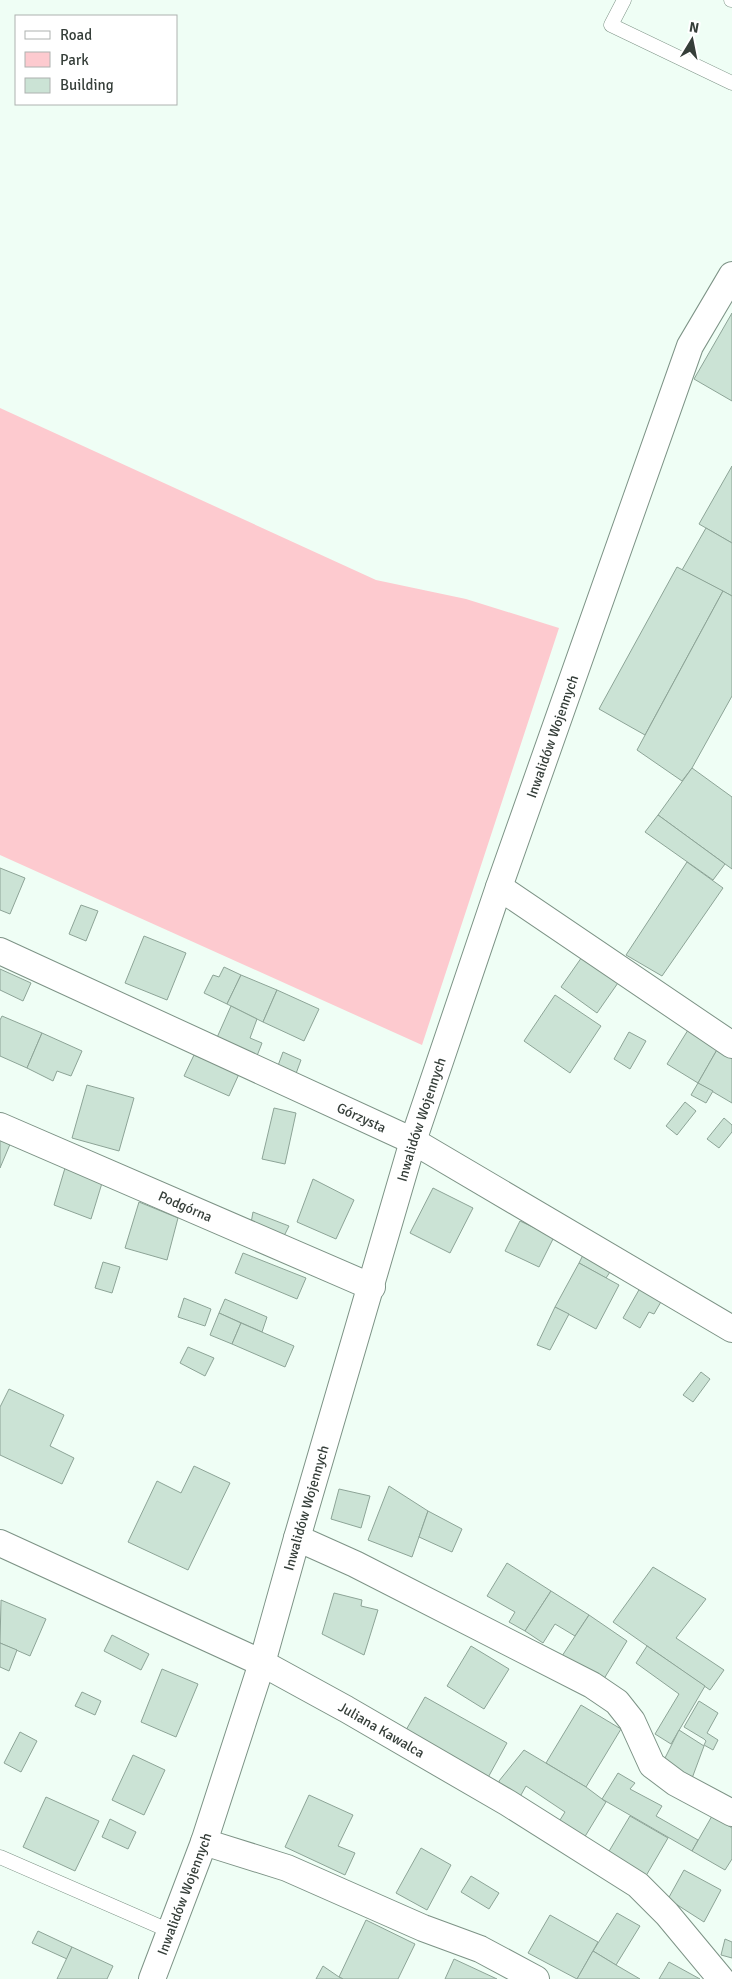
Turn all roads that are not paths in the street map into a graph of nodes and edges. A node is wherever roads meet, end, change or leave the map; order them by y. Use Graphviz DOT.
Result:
graph roads {
  1 [pos="624,0"];
  2 [pos="732,84"];
  3 [pos="732,276"];
  4 [pos="499,887"];
  5 [pos="0,951"];
  6 [pos="732,1045"];
  7 [pos="0,1126"];
  8 [pos="413,1141"];
  9 [pos="372,1287"];
  10 [pos="732,1330"];
  11 [pos="296,1538"];
  12 [pos="0,1543"];
  13 [pos="262,1663"];
  14 [pos="732,1813"];
  15 [pos="204,1842"];
  16 [pos="0,1857"];
  17 [pos="170,1931"];
  18 [pos="152,1979"];
  19 [pos="536,1979"];
  20 [pos="721,1979"];
  1 -- 2 [label="lane"];
  3 -- 4 [label="street, Inwalidów Wojennych"];
  4 -- 6 [label="street"];
  4 -- 8 [label="street, Inwalidów Wojennych"];
  5 -- 8 [label="street, Górzysta"];
  7 -- 9 [label="street, Podgórna"];
  8 -- 9 [label="street, Inwalidów Wojennych"];
  8 -- 10 [label="street, Górzysta"];
  9 -- 11 [label="street, Inwalidów Wojennych"];
  11 -- 13 [label="street, Inwalidów Wojennych"];
  11 -- 14 [label="street"];
  12 -- 13 [label="street, Juliana Kawalca"];
  13 -- 15 [label="street, Inwalidów Wojennych"];
  13 -- 20 [label="street, Juliana Kawalca"];
  15 -- 17 [label="street, Inwalidów Wojennych"];
  15 -- 19 [label="street"];
  16 -- 17 [label="lane"];
  17 -- 18 [label="street, Inwalidów Wojennych"];
}
